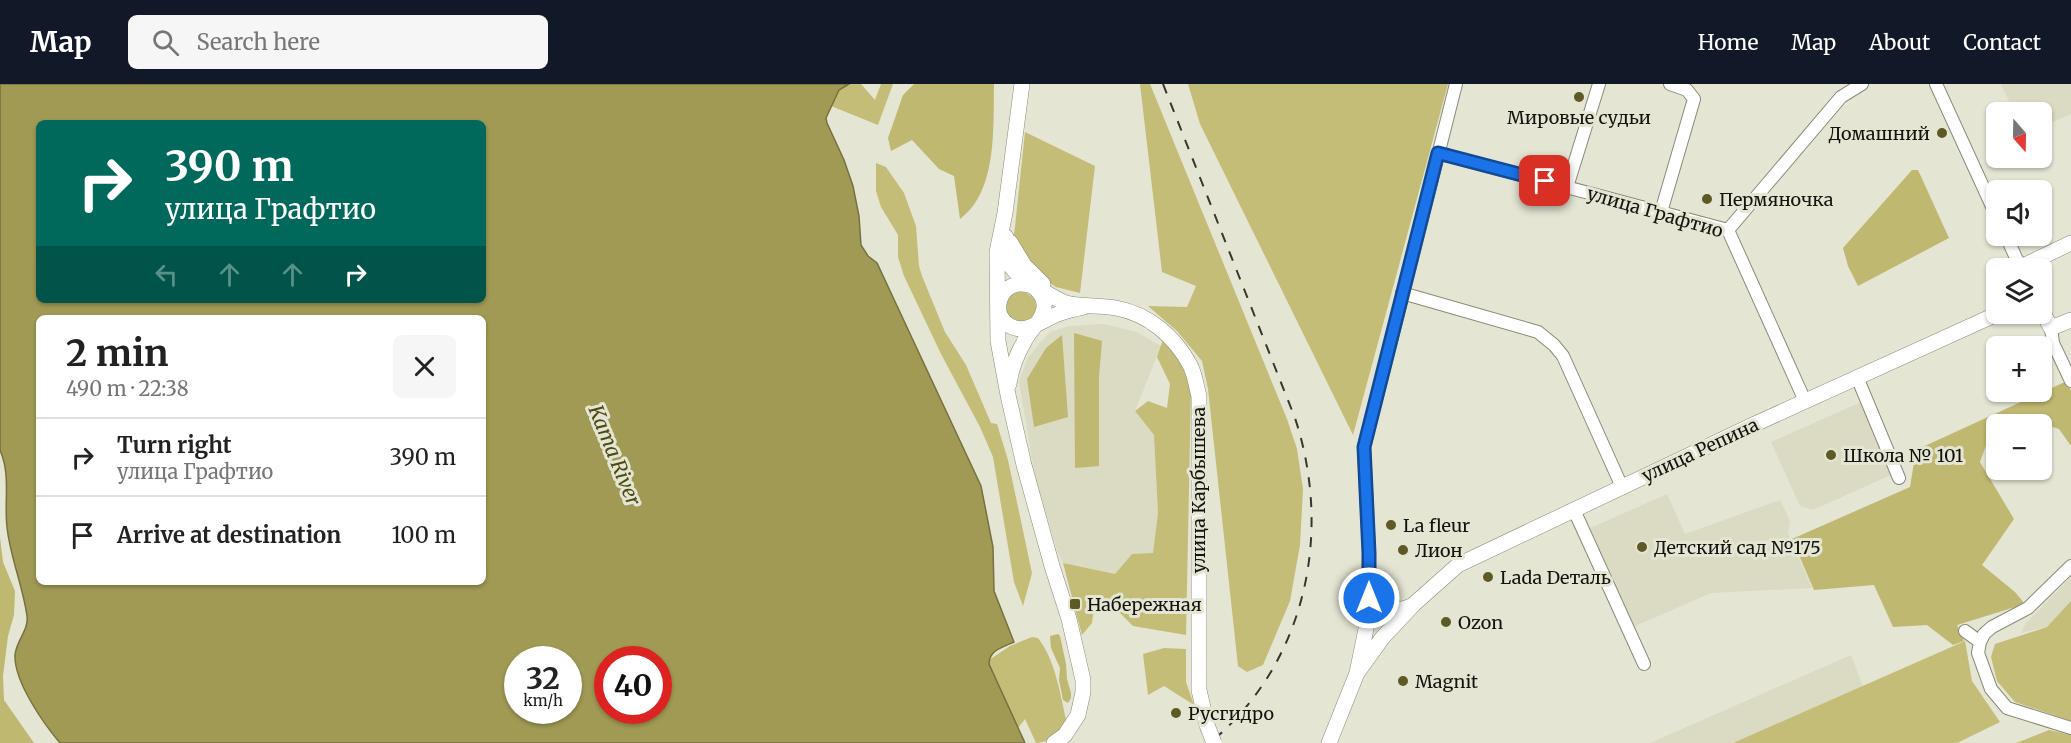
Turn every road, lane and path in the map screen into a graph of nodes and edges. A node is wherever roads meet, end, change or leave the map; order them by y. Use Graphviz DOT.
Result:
graph roads {
  1 [pos="1022,84"];
  2 [pos="1456,84"];
  3 [pos="1599,84"];
  4 [pos="1670,84"];
  5 [pos="1862,84"];
  6 [pos="1936,84"];
  7 [pos="1438,153"];
  8 [pos="1567,187"];
  9 [pos="1986,193"];
  10 [pos="1661,212"];
  11 [pos="1005,213"];
  12 [pos="1728,230"];
  13 [pos="2071,243"];
  14 [pos="2041,258"];
  15 [pos="1032,286"];
  16 [pos="1402,293"];
  17 [pos="1084,307"];
  18 [pos="999,308"];
  19 [pos="1986,319"];
  20 [pos="2071,320"];
  21 [pos="2047,324"];
  22 [pos="1033,326"];
  23 [pos="2052,335"];
  24 [pos="1857,377"];
  25 [pos="2071,381"];
  26 [pos="1008,395"];
  27 [pos="1805,401"];
  28 [pos="1899,478"];
  29 [pos="1622,487"];
  30 [pos="1574,510"];
  31 [pos="2071,566"];
  32 [pos="1369,598"];
  33 [pos="1414,604"];
  34 [pos="1387,611"];
  35 [pos="1367,626"];
  36 [pos="1965,631"];
  37 [pos="1383,637"];
  38 [pos="1980,642"];
  39 [pos="1644,664"];
  40 [pos="1357,673"];
  41 [pos="2071,728"];
  42 [pos="1054,743"];
  43 [pos="1214,743"];
  44 [pos="1329,743"];
  1 -- 11 [label="main road"];
  2 -- 7 [label="street"];
  3 -- 8 [label="street"];
  4 -- 10 [label="street"];
  5 -- 12 [label="street"];
  6 -- 9 [label="street"];
  7 -- 8 [label="street, улица Графтио"];
  7 -- 16 [label="street"];
  8 -- 10 [label="street, улица Графтио"];
  10 -- 12 [label="street, улица Графтио"];
  11 -- 15 [label="main road"];
  11 -- 17 [label="main road"];
  11 -- 18 [label="main road"];
  12 -- 27 [label="street, улица Графтио"];
  13 -- 14 [label="main road"];
  15 -- 17 [label="main road, улица Карбышева"];
  15 -- 18 [label="main road"];
  15 -- 22 [label="main road"];
  16 -- 29 [label="street"];
  16 -- 32 [label="street"];
  17 -- 22 [label="main road, улица Карбышева"];
  17 -- 43 [label="main road, улица Карбышева, bridge"];
  18 -- 22 [label="main road"];
  18 -- 26 [label="main road"];
  19 -- 24 [label="main road, улица Репина"];
  20 -- 23 [label="main road"];
  21 -- 23 [label="main road"];
  22 -- 26 [label="main road"];
  23 -- 25 [label="street"];
  24 -- 27 [label="main road, улица Репина"];
  24 -- 28 [label="street"];
  26 -- 42 [label="main road"];
  27 -- 29 [label="main road, улица Репина"];
  29 -- 30 [label="main road, улица Репина"];
  30 -- 33 [label="main road, улица Репина"];
  30 -- 39 [label="street"];
  31 -- 38 [label="street"];
  32 -- 34 [label="street"];
  32 -- 35 [label="street"];
  33 -- 34 [label="main road"];
  33 -- 37 [label="main road, улица Репина"];
  34 -- 35 [label="main road"];
  35 -- 37 [label="main road"];
  35 -- 40 [label="main road"];
  36 -- 38 [label="street"];
  37 -- 40 [label="main road, улица Репина"];
  38 -- 41 [label="street"];
  40 -- 44 [label="main road"];
}
